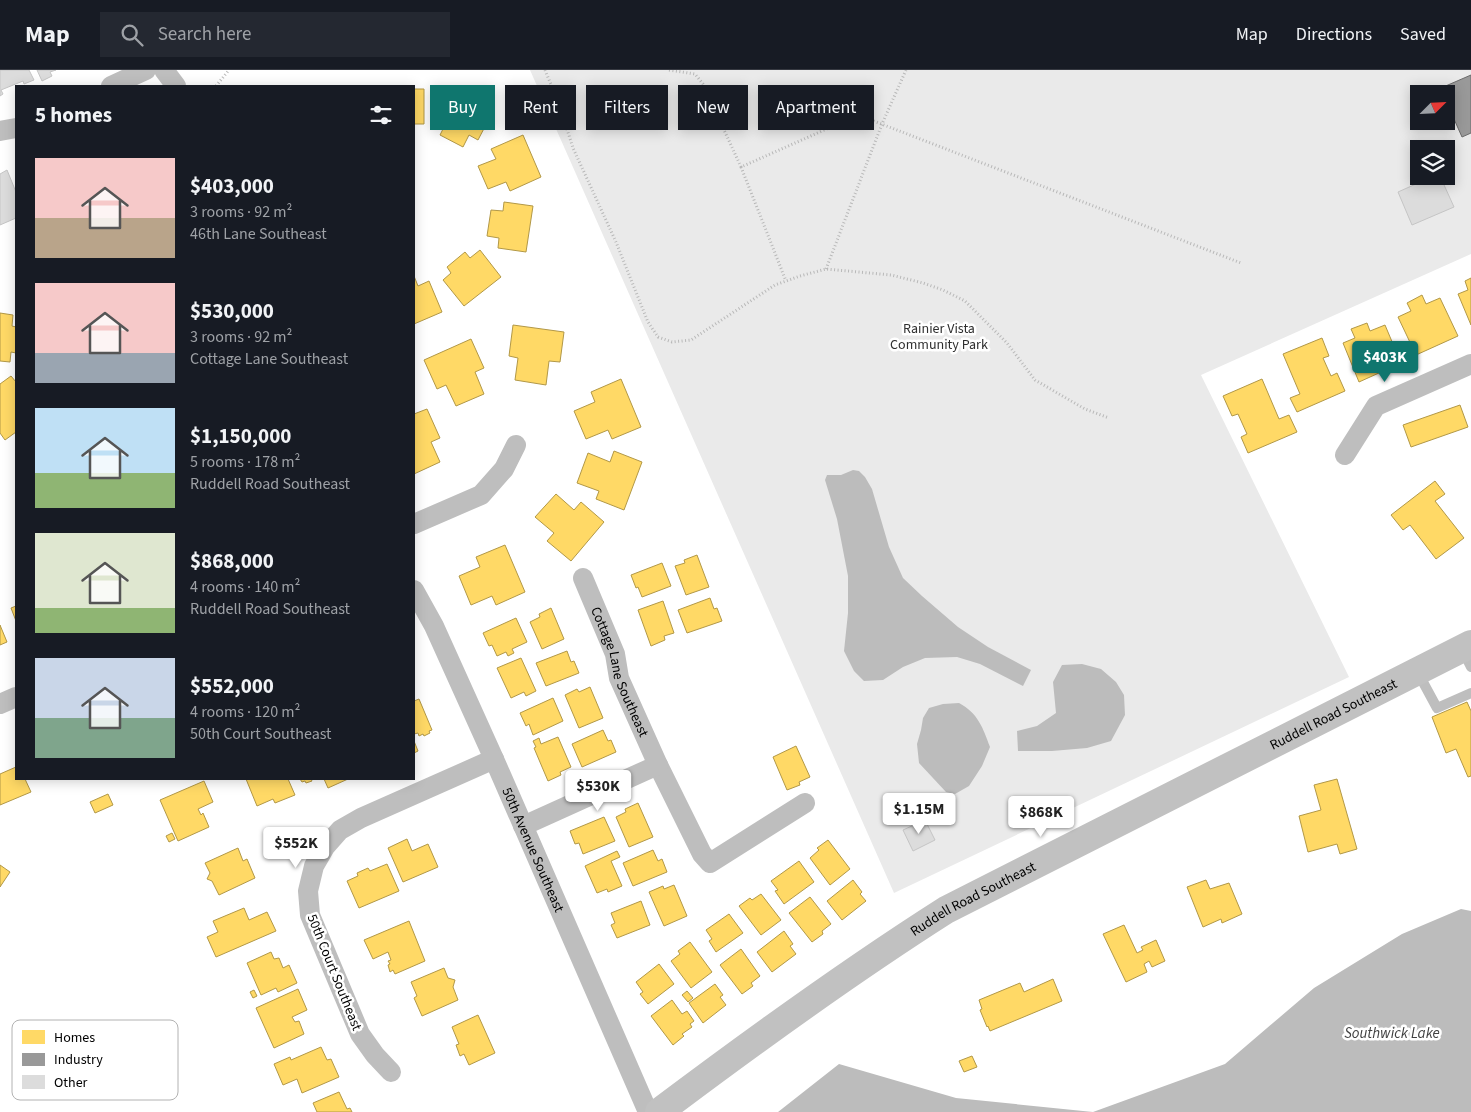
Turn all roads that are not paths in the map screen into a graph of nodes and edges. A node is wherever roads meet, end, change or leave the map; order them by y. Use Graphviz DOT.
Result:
graph roads {
  1 [pos="146,70"];
  2 [pos="164,70"];
  3 [pos="113,85"];
  4 [pos="175,85"];
  5 [pos="15,128"];
  6 [pos="0,131"];
  7 [pos="1471,364"];
  8 [pos="516,445"];
  9 [pos="1346,455"];
  10 [pos="415,524"];
  11 [pos="583,578"];
  12 [pos="415,592"];
  13 [pos="1468,653"];
  14 [pos="1417,671"];
  15 [pos="1471,693"];
  16 [pos="15,697"];
  17 [pos="0,704"];
  18 [pos="494,758"];
  19 [pos="658,765"];
  20 [pos="805,803"];
  21 [pos="523,826"];
  22 [pos="391,1072"];
  23 [pos="648,1112"];
  24 [pos="659,1112"];
  1 -- 3 [label="street"];
  2 -- 4 [label="street"];
  5 -- 6 [label="street"];
  7 -- 9 [label="street"];
  8 -- 10 [label="street"];
  11 -- 19 [label="street, Cottage Lane Southeast"];
  12 -- 18 [label="street, 50th Avenue Southeast"];
  13 -- 14 [label="main road, Ruddell Road Southeast"];
  14 -- 15 [label="lane"];
  14 -- 24 [label="main road, Ruddell Road Southeast"];
  16 -- 17 [label="street"];
  18 -- 21 [label="street, 50th Avenue Southeast"];
  18 -- 22 [label="street, 50th Court Southeast"];
  19 -- 20 [label="street, Cottage Lane Southeast"];
  19 -- 21 [label="street"];
  21 -- 23 [label="street, 50th Avenue Southeast"];
}
